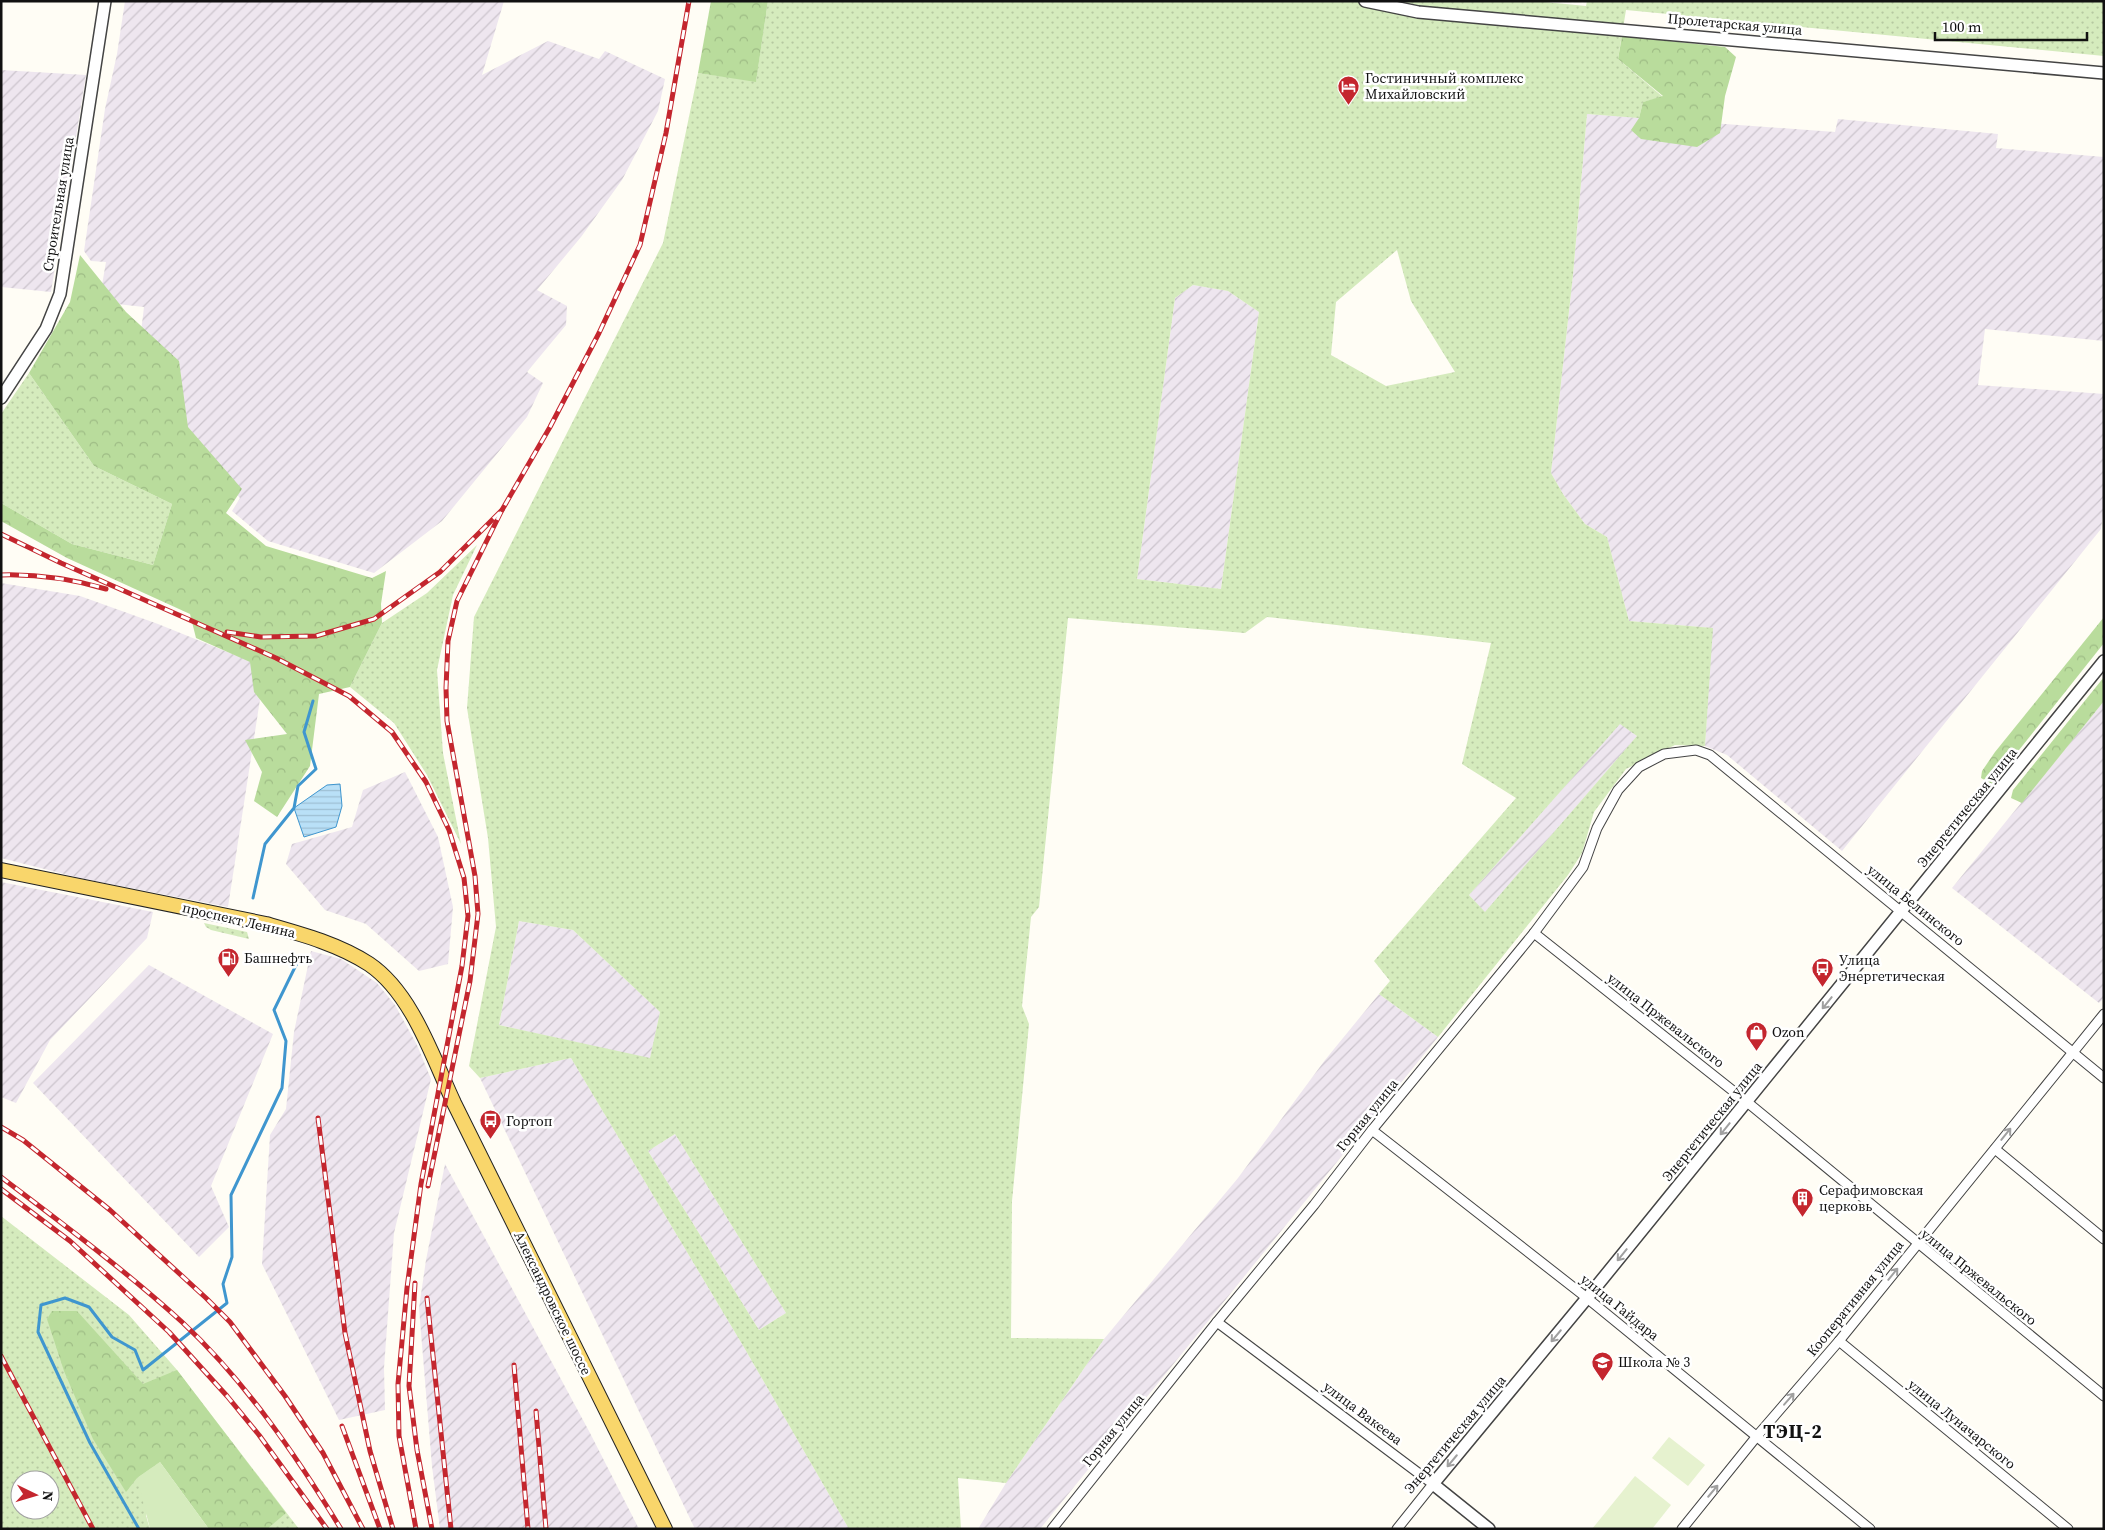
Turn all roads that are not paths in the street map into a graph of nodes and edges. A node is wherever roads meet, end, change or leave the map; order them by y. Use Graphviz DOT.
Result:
graph roads {
  1 [pos="105,1"];
  2 [pos="1365,1"];
  3 [pos="2104,73"];
  4 [pos="2,397"];
  5 [pos="2104,661"];
  6 [pos="1710,755"];
  7 [pos="1,870"];
  8 [pos="1902,911"];
  9 [pos="1534,933"];
  10 [pos="2104,1014"];
  11 [pos="2072,1052"];
  12 [pos="442,1077"];
  13 [pos="2104,1078"];
  14 [pos="1747,1102"];
  15 [pos="1372,1130"];
  16 [pos="1994,1149"];
  17 [pos="2104,1239"];
  18 [pos="1917,1244"];
  19 [pos="1587,1298"];
  20 [pos="1217,1322"];
  21 [pos="1839,1341"];
  22 [pos="2104,1396"];
  23 [pos="1757,1436"];
  24 [pos="1433,1484"];
  25 [pos="665,1529"];
  26 [pos="1052,1529"];
  27 [pos="1397,1529"];
  28 [pos="1489,1529"];
  29 [pos="1682,1529"];
  30 [pos="1870,1529"];
  31 [pos="2068,1529"];
  1 -- 4 [label="street, Строительная улица"];
  2 -- 3 [label="street, Пролетарская улица"];
  5 -- 8 [label="street, Энергетическая улица"];
  6 -- 8 [label="street, улица Белинского"];
  6 -- 9 [label="street, Горная улица"];
  7 -- 12 [label="main road, проспект Ленина"];
  8 -- 11 [label="street, улица Белинского"];
  8 -- 14 [label="street, Энергетическая улица, one-way"];
  9 -- 14 [label="street, улица Пржевальского"];
  9 -- 15 [label="street, Горная улица"];
  10 -- 11 [label="street, Кооперативная улица"];
  11 -- 13 [label="street, улица Белинского"];
  16 -- 11 [label="street, Кооперативная улица, one-way"];
  12 -- 25 [label="main road, Александровское шоссе"];
  14 -- 18 [label="street, улица Пржевальского"];
  14 -- 19 [label="street, Энергетическая улица, one-way"];
  15 -- 19 [label="street, улица Гайдара"];
  15 -- 20 [label="street, Горная улица"];
  16 -- 17 [label="street"];
  16 -- 18 [label="street, Кооперативная улица"];
  21 -- 18 [label="street, Кооперативная улица, one-way"];
  18 -- 22 [label="street, улица Пржевальского"];
  19 -- 23 [label="street, улица Гайдара"];
  19 -- 24 [label="street, Энергетическая улица, one-way"];
  20 -- 24 [label="street, улица Вакеева"];
  20 -- 26 [label="street, Горная улица"];
  23 -- 21 [label="street, Кооперативная улица, one-way"];
  21 -- 31 [label="street, улица Луначарского"];
  29 -- 23 [label="street, Кооперативная улица, one-way"];
  23 -- 30 [label="street, улица Гайдара"];
  24 -- 27 [label="street, Энергетическая улица"];
  24 -- 28 [label="street, улица Вакеева"];
}
